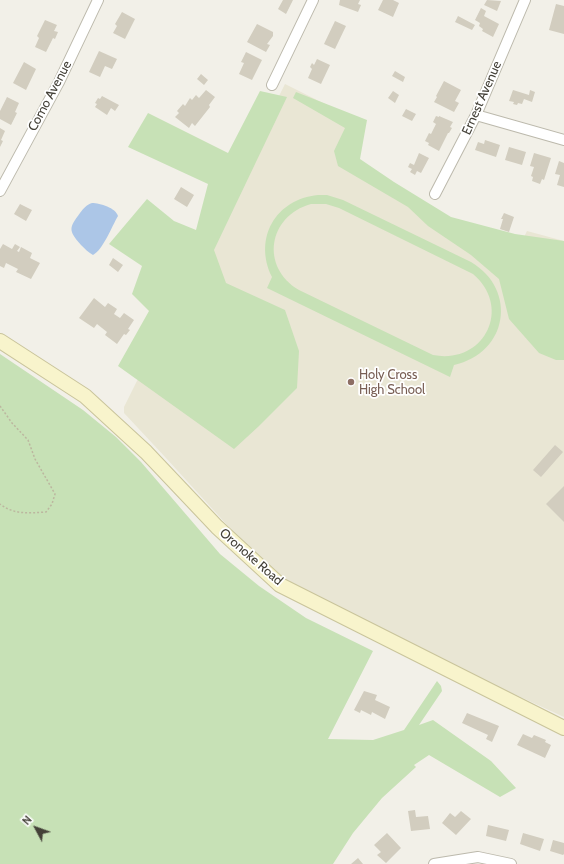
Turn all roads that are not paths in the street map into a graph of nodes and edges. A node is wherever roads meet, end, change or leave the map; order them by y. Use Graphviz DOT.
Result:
graph roads {
  1 [pos="98,0"];
  2 [pos="313,0"];
  3 [pos="525,0"];
  4 [pos="272,85"];
  5 [pos="476,115"];
  6 [pos="564,140"];
  7 [pos="0,192"];
  8 [pos="435,194"];
  9 [pos="0,341"];
  10 [pos="564,728"];
  11 [pos="434,864"];
  12 [pos="511,864"];
  1 -- 7 [label="street, Como Avenue"];
  2 -- 4 [label="street"];
  3 -- 5 [label="street, Ernest Avenue"];
  5 -- 6 [label="street"];
  5 -- 8 [label="street, Ernest Avenue"];
  9 -- 10 [label="street, Oronoke Road"];
  11 -- 12 [label="street"];
}
